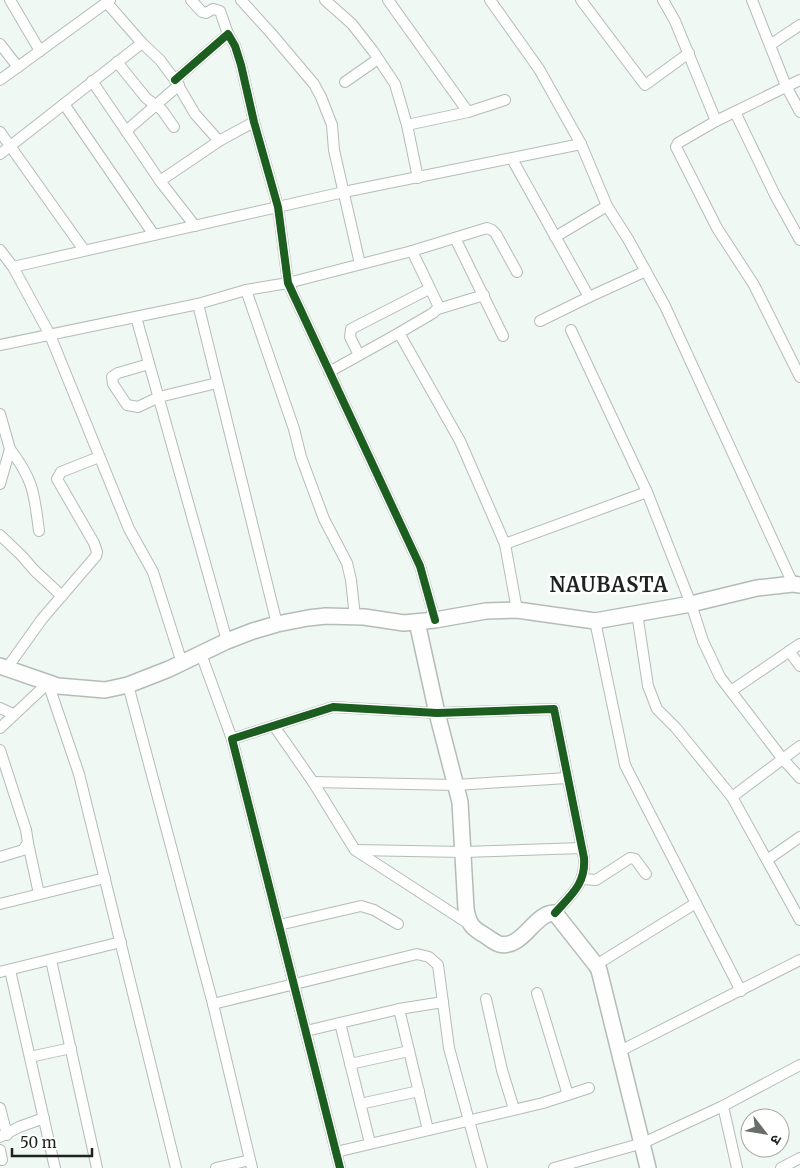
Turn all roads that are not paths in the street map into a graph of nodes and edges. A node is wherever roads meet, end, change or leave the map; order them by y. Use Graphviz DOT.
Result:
graph roads {
  1 [pos="10,0"];
  2 [pos="191,0"];
  3 [pos="242,0"];
  4 [pos="325,0"];
  5 [pos="388,0"];
  6 [pos="490,0"];
  7 [pos="581,0"];
  8 [pos="663,0"];
  9 [pos="752,0"];
  10 [pos="102,3"];
  11 [pos="800,25"];
  12 [pos="228,34"];
  13 [pos="142,43"];
  14 [pos="0,44"];
  15 [pos="770,45"];
  16 [pos="40,51"];
  17 [pos="689,53"];
  18 [pos="378,59"];
  19 [pos="117,62"];
  20 [pos="18,67"];
  21 [pos="0,80"];
  22 [pos="800,80"];
  23 [pos="92,81"];
  24 [pos="345,82"];
  25 [pos="177,83"];
  26 [pos="786,86"];
  27 [pos="505,100"];
  28 [pos="64,104"];
  29 [pos="155,106"];
  30 [pos="468,112"];
  31 [pos="735,112"];
  32 [pos="800,112"];
  33 [pos="716,121"];
  34 [pos="254,122"];
  35 [pos="407,124"];
  36 [pos="174,128"];
  37 [pos="126,131"];
  38 [pos="0,132"];
  39 [pos="219,141"];
  40 [pos="581,144"];
  41 [pos="10,146"];
  42 [pos="0,154"];
  43 [pos="512,159"];
  44 [pos="418,178"];
  45 [pos="160,180"];
  46 [pos="344,192"];
  47 [pos="278,206"];
  48 [pos="607,206"];
  49 [pos="195,226"];
  50 [pos="154,235"];
  51 [pos="555,237"];
  52 [pos="455,238"];
  53 [pos="800,240"];
  54 [pos="0,250"];
  55 [pos="84,250"];
  56 [pos="412,251"];
  57 [pos="360,264"];
  58 [pos="13,267"];
  59 [pos="646,271"];
  60 [pos="517,272"];
  61 [pos="288,283"];
  62 [pos="429,288"];
  63 [pos="246,290"];
  64 [pos="484,295"];
  65 [pos="588,297"];
  66 [pos="198,304"];
  67 [pos="438,309"];
  68 [pos="136,317"];
  69 [pos="540,321"];
  70 [pos="571,330"];
  71 [pos="398,333"];
  72 [pos="50,336"];
  73 [pos="503,336"];
  74 [pos="0,345"];
  75 [pos="359,355"];
  76 [pos="149,364"];
  77 [pos="329,372"];
  78 [pos="800,377"];
  79 [pos="217,383"];
  80 [pos="159,398"];
  81 [pos="0,414"];
  82 [pos="10,449"];
  83 [pos="100,457"];
  84 [pos="0,484"];
  85 [pos="646,492"];
  86 [pos="39,531"];
  87 [pos="0,535"];
  88 [pos="505,544"];
  89 [pos="796,584"];
  90 [pos="62,596"];
  91 [pos="691,604"];
  92 [pos="517,610"];
  93 [pos="637,613"];
  94 [pos="355,617"];
  95 [pos="435,620"];
  96 [pos="595,621"];
  97 [pos="417,622"];
  98 [pos="277,624"];
  99 [pos="227,641"];
  100 [pos="800,644"];
  101 [pos="789,651"];
  102 [pos="201,654"];
  103 [pos="182,663"];
  104 [pos="800,666"];
  105 [pos="3,667"];
  106 [pos="48,684"];
  107 [pos="128,685"];
  108 [pos="731,691"];
  109 [pos="0,708"];
  110 [pos="11,713"];
  111 [pos="437,713"];
  112 [pos="274,726"];
  113 [pos="0,728"];
  114 [pos="232,739"];
  115 [pos="800,746"];
  116 [pos="0,750"];
  117 [pos="782,758"];
  118 [pos="567,778"];
  119 [pos="800,778"];
  120 [pos="313,782"];
  121 [pos="456,785"];
  122 [pos="732,797"];
  123 [pos="800,837"];
  124 [pos="28,843"];
  125 [pos="582,848"];
  126 [pos="355,850"];
  127 [pos="463,852"];
  128 [pos="0,857"];
  129 [pos="767,860"];
  130 [pos="646,874"];
  131 [pos="105,878"];
  132 [pos="583,879"];
  133 [pos="40,894"];
  134 [pos="696,903"];
  135 [pos="0,904"];
  136 [pos="555,913"];
  137 [pos="800,920"];
  138 [pos="398,924"];
  139 [pos="469,924"];
  140 [pos="279,925"];
  141 [pos="121,942"];
  142 [pos="51,960"];
  143 [pos="800,960"];
  144 [pos="596,965"];
  145 [pos="5,971"];
  146 [pos="294,985"];
  147 [pos="741,990"];
  148 [pos="537,993"];
  149 [pos="486,999"];
  150 [pos="443,1002"];
  151 [pos="213,1004"];
  152 [pos="399,1010"];
  153 [pos="340,1023"];
  154 [pos="306,1031"];
  155 [pos="70,1048"];
  156 [pos="409,1050"];
  157 [pos="620,1051"];
  158 [pos="30,1057"];
  159 [pos="350,1064"];
  160 [pos="800,1065"];
  161 [pos="589,1088"];
  162 [pos="419,1091"];
  163 [pos="568,1095"];
  164 [pos="360,1104"];
  165 [pos="723,1106"];
  166 [pos="0,1108"];
  167 [pos="514,1109"];
  168 [pos="44,1118"];
  169 [pos="470,1120"];
  170 [pos="428,1130"];
  171 [pos="3,1136"];
  172 [pos="643,1143"];
  173 [pos="370,1144"];
  174 [pos="336,1152"];
  175 [pos="800,1158"];
  176 [pos="251,1164"];
  177 [pos="55,1168"];
  178 [pos="97,1168"];
  179 [pos="176,1168"];
  180 [pos="216,1168"];
  181 [pos="340,1168"];
  182 [pos="482,1168"];
  183 [pos="555,1168"];
  184 [pos="648,1168"];
  185 [pos="738,1168"];
  186 [pos="781,1168"];
  1 -- 16 [label="street"];
  2 -- 12 [label="street"];
  3 -- 46 [label="street"];
  4 -- 18 [label="street"];
  5 -- 30 [label="street"];
  6 -- 40 [label="street"];
  7 -- 17 [label="street"];
  8 -- 17 [label="street"];
  9 -- 15 [label="street"];
  10 -- 13 [label="street"];
  10 -- 16 [label="street"];
  11 -- 15 [label="street"];
  12 -- 25 [label="street"];
  12 -- 34 [label="street"];
  13 -- 19 [label="street"];
  13 -- 25 [label="street"];
  14 -- 20 [label="street"];
  15 -- 26 [label="street"];
  16 -- 20 [label="street"];
  17 -- 33 [label="street"];
  18 -- 24 [label="street"];
  18 -- 35 [label="street"];
  19 -- 23 [label="street"];
  19 -- 29 [label="street"];
  20 -- 21 [label="street"];
  22 -- 26 [label="street"];
  23 -- 28 [label="street"];
  23 -- 37 [label="street"];
  25 -- 29 [label="street"];
  25 -- 39 [label="street"];
  26 -- 31 [label="street"];
  26 -- 32 [label="street"];
  27 -- 30 [label="street"];
  28 -- 41 [label="street"];
  28 -- 50 [label="street"];
  29 -- 36 [label="street"];
  29 -- 37 [label="street"];
  30 -- 35 [label="street"];
  31 -- 33 [label="street"];
  31 -- 53 [label="street"];
  33 -- 78 [label="street"];
  34 -- 39 [label="street"];
  34 -- 47 [label="street"];
  35 -- 44 [label="street"];
  37 -- 45 [label="street"];
  38 -- 41 [label="street"];
  39 -- 45 [label="street"];
  40 -- 43 [label="street"];
  40 -- 48 [label="street"];
  41 -- 42 [label="street"];
  41 -- 55 [label="street"];
  43 -- 44 [label="street"];
  43 -- 51 [label="street"];
  44 -- 46 [label="street"];
  45 -- 49 [label="street"];
  46 -- 47 [label="street"];
  46 -- 57 [label="street"];
  47 -- 49 [label="street"];
  47 -- 61 [label="street"];
  48 -- 51 [label="street"];
  48 -- 59 [label="street"];
  49 -- 50 [label="street"];
  50 -- 55 [label="street"];
  51 -- 65 [label="street"];
  52 -- 56 [label="street"];
  52 -- 60 [label="street"];
  52 -- 64 [label="street"];
  54 -- 58 [label="street"];
  55 -- 58 [label="street"];
  56 -- 57 [label="street"];
  56 -- 62 [label="street"];
  57 -- 61 [label="street"];
  58 -- 72 [label="street"];
  59 -- 65 [label="street"];
  59 -- 89 [label="street"];
  61 -- 63 [label="street"];
  61 -- 77 [label="street"];
  62 -- 67 [label="street"];
  62 -- 75 [label="street"];
  63 -- 66 [label="street"];
  63 -- 94 [label="street"];
  64 -- 67 [label="street"];
  64 -- 73 [label="street"];
  65 -- 69 [label="street"];
  66 -- 68 [label="street"];
  66 -- 79 [label="street"];
  67 -- 71 [label="street"];
  68 -- 72 [label="street"];
  68 -- 76 [label="street"];
  70 -- 85 [label="street"];
  71 -- 75 [label="street"];
  71 -- 88 [label="street"];
  72 -- 74 [label="street"];
  72 -- 83 [label="street"];
  75 -- 77 [label="street"];
  76 -- 80 [label="street"];
  76 -- 80 [label="street"];
  77 -- 95 [label="street"];
  79 -- 80 [label="street"];
  79 -- 98 [label="street"];
  80 -- 99 [label="street"];
  81 -- 82 [label="street"];
  82 -- 84 [label="street"];
  82 -- 86 [label="street"];
  83 -- 90 [label="street"];
  83 -- 103 [label="street"];
  85 -- 88 [label="street"];
  85 -- 91 [label="street"];
  87 -- 90 [label="street"];
  88 -- 92 [label="street"];
  89 -- 91 [label="street"];
  90 -- 105 [label="street"];
  91 -- 93 [label="street"];
  91 -- 108 [label="street"];
  92 -- 95 [label="street"];
  92 -- 96 [label="street"];
  93 -- 96 [label="street"];
  93 -- 122 [label="street"];
  94 -- 97 [label="street"];
  94 -- 98 [label="street"];
  95 -- 97 [label="street"];
  96 -- 134 [label="street"];
  97 -- 111 [label="street"];
  98 -- 99 [label="street"];
  99 -- 102 [label="street"];
  100 -- 101 [label="street"];
  101 -- 104 [label="street"];
  101 -- 108 [label="street"];
  102 -- 103 [label="street"];
  102 -- 114 [label="street"];
  103 -- 107 [label="street"];
  105 -- 106 [label="street"];
  106 -- 107 [label="street"];
  106 -- 113 [label="street"];
  106 -- 131 [label="street"];
  107 -- 151 [label="street"];
  108 -- 117 [label="street"];
  109 -- 110 [label="street"];
  111 -- 112 [label="street"];
  111 -- 118 [label="street"];
  111 -- 121 [label="street"];
  112 -- 114 [label="street"];
  112 -- 120 [label="street"];
  114 -- 140 [label="street"];
  115 -- 117 [label="street"];
  116 -- 124 [label="street"];
  117 -- 119 [label="street"];
  117 -- 122 [label="street"];
  118 -- 121 [label="street"];
  118 -- 125 [label="street"];
  120 -- 121 [label="street"];
  120 -- 126 [label="street"];
  121 -- 127 [label="street"];
  122 -- 129 [label="street"];
  123 -- 129 [label="street"];
  124 -- 128 [label="street"];
  124 -- 133 [label="street"];
  125 -- 127 [label="street"];
  125 -- 132 [label="street"];
  126 -- 127 [label="street"];
  126 -- 139 [label="street"];
  127 -- 139 [label="street"];
  129 -- 137 [label="street"];
  130 -- 132 [label="street"];
  131 -- 133 [label="street"];
  131 -- 141 [label="street"];
  132 -- 136 [label="street"];
  133 -- 135 [label="street"];
  134 -- 144 [label="street"];
  134 -- 147 [label="street"];
  136 -- 139 [label="street"];
  136 -- 144 [label="street"];
  138 -- 140 [label="street"];
  140 -- 146 [label="street"];
  141 -- 142 [label="street"];
  141 -- 179 [label="street"];
  142 -- 145 [label="street"];
  142 -- 155 [label="street"];
  143 -- 147 [label="street"];
  144 -- 157 [label="street"];
  145 -- 158 [label="street"];
  146 -- 150 [label="street"];
  146 -- 151 [label="street"];
  146 -- 154 [label="street"];
  147 -- 157 [label="street"];
  148 -- 163 [label="street"];
  149 -- 167 [label="street"];
  150 -- 152 [label="street"];
  150 -- 169 [label="street"];
  151 -- 176 [label="street"];
  152 -- 153 [label="street"];
  152 -- 156 [label="street"];
  153 -- 154 [label="street"];
  153 -- 159 [label="street"];
  154 -- 174 [label="street"];
  155 -- 158 [label="street"];
  155 -- 178 [label="street"];
  156 -- 159 [label="street"];
  156 -- 162 [label="street"];
  157 -- 172 [label="street"];
  158 -- 168 [label="street"];
  159 -- 164 [label="street"];
  160 -- 165 [label="street"];
  161 -- 163 [label="street"];
  162 -- 164 [label="street"];
  162 -- 170 [label="street"];
  163 -- 167 [label="street"];
  164 -- 173 [label="street"];
  165 -- 172 [label="street"];
  165 -- 185 [label="street"];
  166 -- 171 [label="street"];
  167 -- 169 [label="street"];
  168 -- 171 [label="street"];
  168 -- 177 [label="street"];
  169 -- 170 [label="street"];
  169 -- 182 [label="street"];
  170 -- 173 [label="street"];
  172 -- 183 [label="street"];
  172 -- 184 [label="street"];
  173 -- 174 [label="street"];
  174 -- 181 [label="street"];
  175 -- 186 [label="street"];
  176 -- 180 [label="street"];
}
